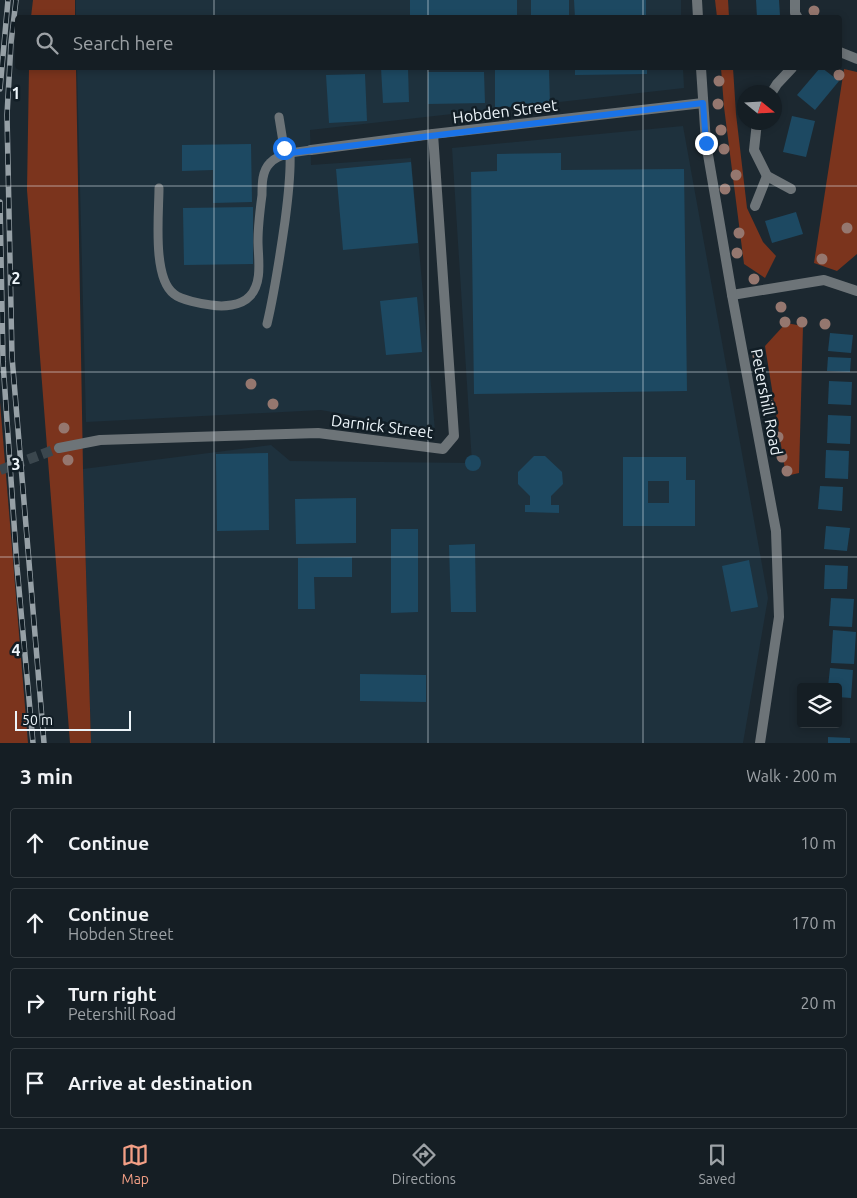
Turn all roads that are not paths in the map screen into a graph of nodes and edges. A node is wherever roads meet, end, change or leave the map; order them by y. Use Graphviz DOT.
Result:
graph roads {
  1 [pos="697,0"];
  2 [pos="795,0"];
  3 [pos="698,15"];
  4 [pos="796,15"];
  5 [pos="842,53"];
  6 [pos="857,58"];
  7 [pos="701,70"];
  8 [pos="790,70"];
  9 [pos="776,85"];
  10 [pos="703,103"];
  11 [pos="279,117"];
  12 [pos="756,130"];
  13 [pos="433,134"];
  14 [pos="311,150"];
  15 [pos="290,153"];
  16 [pos="768,176"];
  17 [pos="159,188"];
  18 [pos="791,189"];
  19 [pos="755,206"];
  20 [pos="857,290"];
  21 [pos="732,296"];
  22 [pos="267,324"];
  23 [pos="59,448"];
  24 [pos="760,743"];
  1 -- 3 [label="street"];
  2 -- 4 [label="street"];
  5 -- 6 [label="street"];
  7 -- 10 [label="street, Petershill Road"];
  8 -- 9 [label="street"];
  10 -- 13 [label="street, Hobden Street"];
  10 -- 21 [label="street, Petershill Road"];
  11 -- 15 [label="lane"];
  12 -- 16 [label="street"];
  13 -- 14 [label="street, Hobden Street"];
  13 -- 23 [label="street, Darnick Street"];
  14 -- 15 [label="lane"];
  15 -- 17 [label="lane"];
  15 -- 22 [label="lane"];
  16 -- 18 [label="street"];
  16 -- 19 [label="street"];
  20 -- 21 [label="street"];
  21 -- 24 [label="street, Petershill Road"];
}
